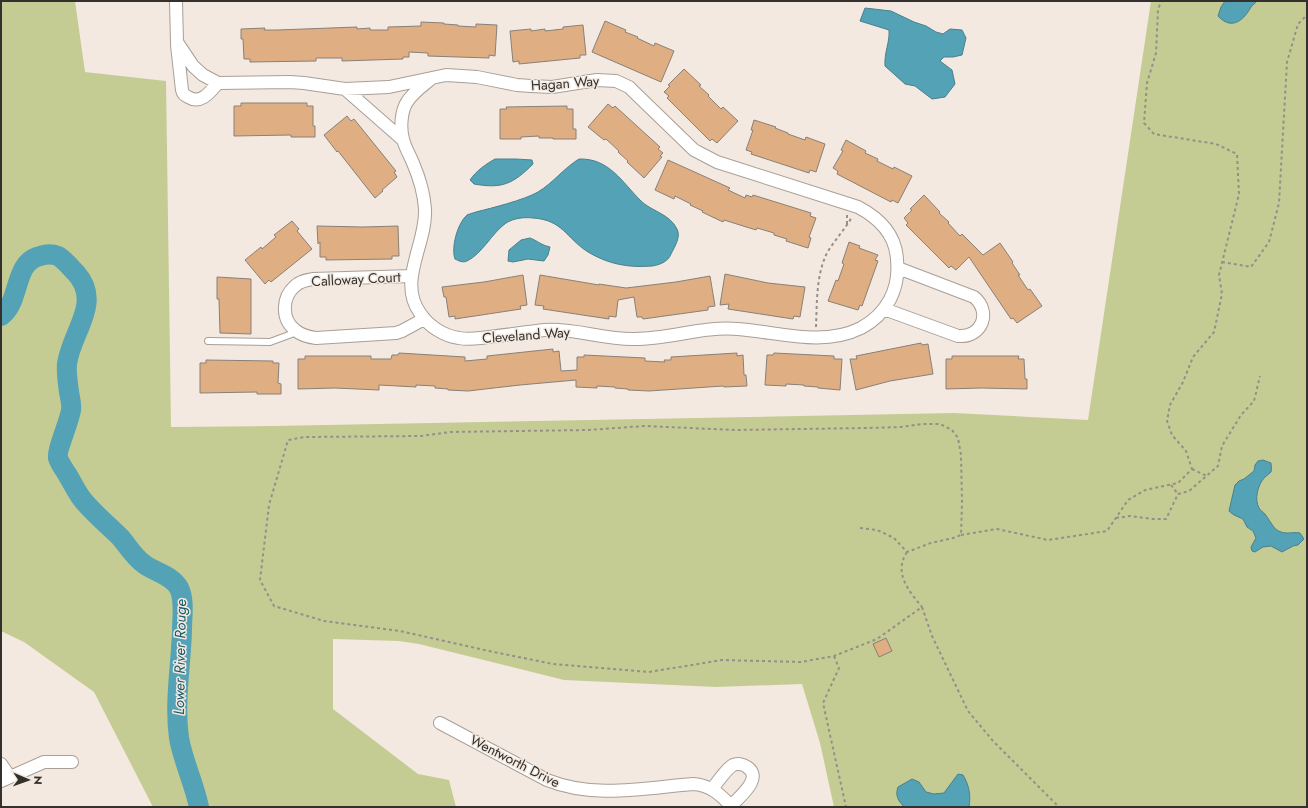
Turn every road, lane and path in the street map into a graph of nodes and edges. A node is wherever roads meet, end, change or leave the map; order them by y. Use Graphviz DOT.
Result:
graph roads {
  1 [pos="176,1"];
  2 [pos="1161,1"];
  3 [pos="1307,15"];
  4 [pos="177,42"];
  5 [pos="432,78"];
  6 [pos="218,83"];
  7 [pos="346,89"];
  8 [pos="402,139"];
  9 [pos="852,210"];
  10 [pos="847,225"];
  11 [pos="1222,262"];
  12 [pos="898,268"];
  13 [pos="412,276"];
  14 [pos="884,309"];
  15 [pos="424,319"];
  16 [pos="297,332"];
  17 [pos="816,337"];
  18 [pos="208,341"];
  19 [pos="1260,376"];
  20 [pos="1192,469"];
  21 [pos="1207,476"];
  22 [pos="1170,485"];
  23 [pos="1178,494"];
  24 [pos="1116,518"];
  25 [pos="860,528"];
  26 [pos="961,535"];
  27 [pos="907,552"];
  28 [pos="922,608"];
  29 [pos="834,656"];
  30 [pos="440,723"];
  31 [pos="72,762"];
  32 [pos="1,764"];
  33 [pos="6,779"];
  34 [pos="712,789"];
  35 [pos="732,807"];
  36 [pos="846,807"];
  37 [pos="1059,807"];
  1 -- 4 [label="street"];
  2 -- 11 [label="path"];
  3 -- 11 [label="path"];
  4 -- 6 [label="street"];
  4 -- 6 [label="street"];
  5 -- 7 [label="street, Hagan Way"];
  5 -- 8 [label="street, Cleveland Way"];
  5 -- 9 [label="street, Hagan Way"];
  6 -- 7 [label="street, Hagan Way"];
  7 -- 8 [label="street, Cleveland Way"];
  8 -- 13 [label="street, Cleveland Way"];
  9 -- 10 [label="path"];
  9 -- 10 [label="path"];
  9 -- 12 [label="street, Hagan Way"];
  10 -- 17 [label="path"];
  11 -- 20 [label="path"];
  12 -- 14 [label="street, Hagan Way"];
  12 -- 14 [label="street"];
  13 -- 15 [label="street, Cleveland Way"];
  13 -- 16 [label="street, Calloway Court"];
  14 -- 17 [label="street, Cleveland Way"];
  15 -- 16 [label="street"];
  15 -- 17 [label="street, Cleveland Way"];
  16 -- 18 [label="lane"];
  19 -- 21 [label="path"];
  20 -- 21 [label="path"];
  20 -- 22 [label="path"];
  21 -- 23 [label="path"];
  22 -- 23 [label="path"];
  22 -- 24 [label="path"];
  23 -- 24 [label="path"];
  24 -- 26 [label="path"];
  25 -- 27 [label="path"];
  26 -- 27 [label="path"];
  26 -- 29 [label="path"];
  27 -- 28 [label="path"];
  28 -- 29 [label="path"];
  28 -- 37 [label="path"];
  29 -- 36 [label="path"];
  30 -- 34 [label="street, Wentworth Drive"];
  31 -- 33 [label="street"];
  32 -- 33 [label="street"];
  34 -- 35 [label="street, Wentworth Drive"];
  34 -- 35 [label="street, Wentworth Drive"];
}
